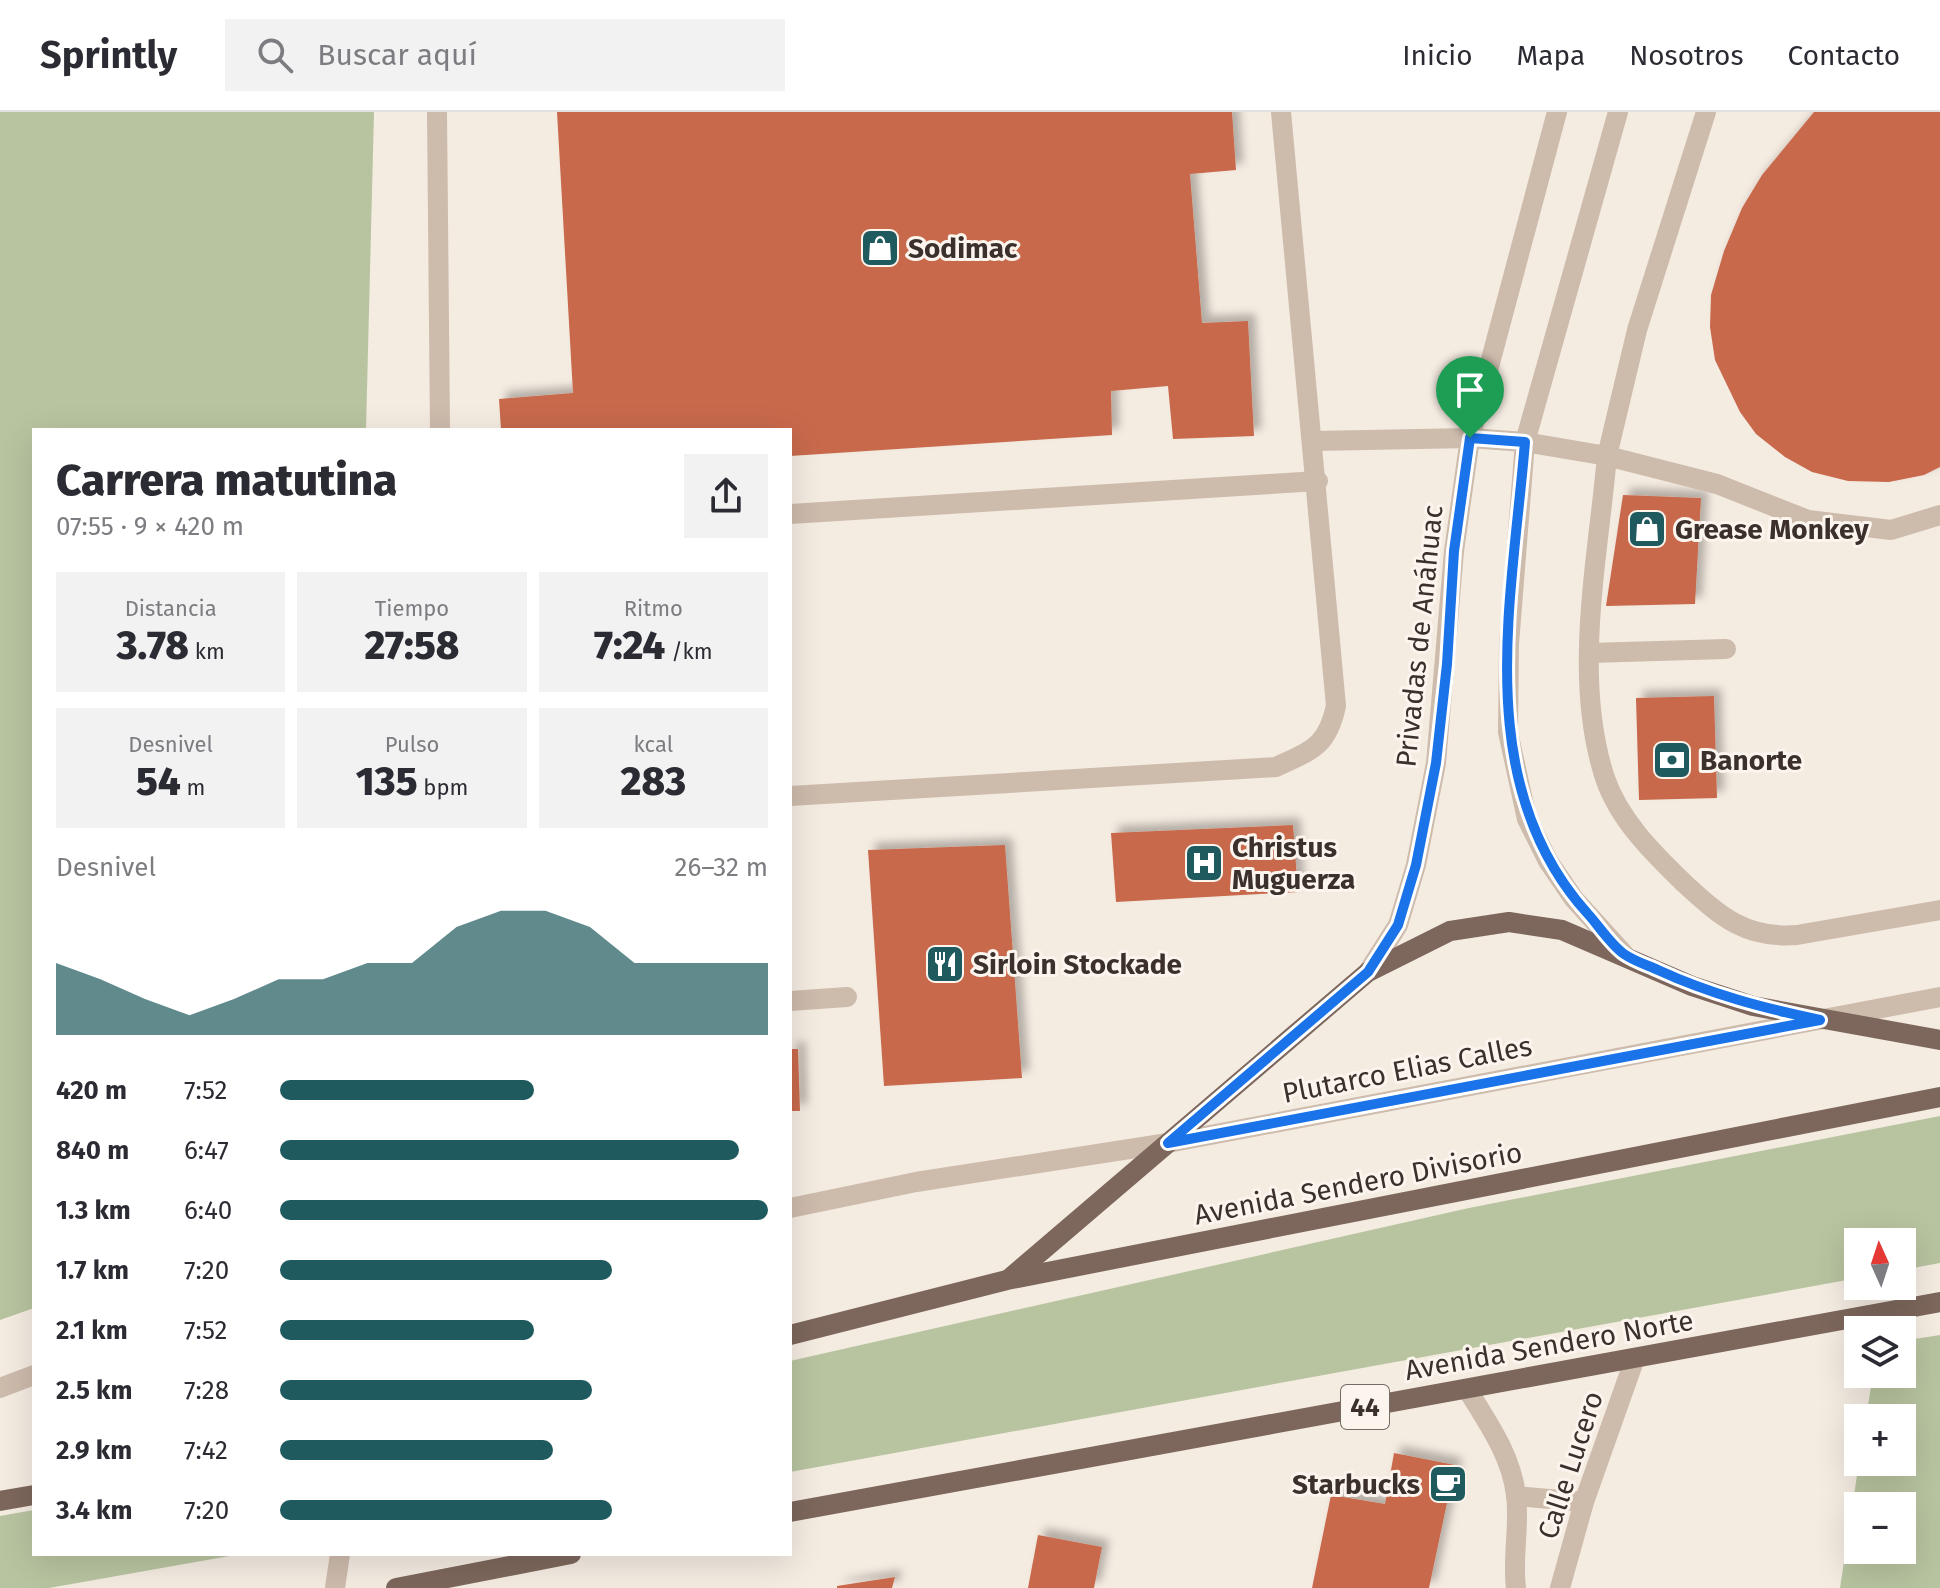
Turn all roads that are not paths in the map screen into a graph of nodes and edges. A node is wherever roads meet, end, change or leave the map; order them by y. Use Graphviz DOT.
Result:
graph roads {
  1 [pos="437,112"];
  2 [pos="1281,112"];
  3 [pos="1557,112"];
  4 [pos="1618,112"];
  5 [pos="1706,112"];
  6 [pos="440,428"];
  7 [pos="1470,438"];
  8 [pos="1314,441"];
  9 [pos="1525,442"];
  10 [pos="1607,456"];
  11 [pos="1318,481"];
  12 [pos="792,514"];
  13 [pos="1940,515"];
  14 [pos="1726,649"];
  15 [pos="1589,653"];
  16 [pos="792,796"];
  17 [pos="1940,910"];
  18 [pos="1624,954"];
  19 [pos="1368,972"];
  20 [pos="847,997"];
  21 [pos="1940,997"];
  22 [pos="792,1001"];
  23 [pos="1820,1020"];
  24 [pos="1940,1040"];
  25 [pos="1940,1097"];
  26 [pos="1168,1143"];
  27 [pos="792,1208"];
  28 [pos="1007,1280"];
  29 [pos="1940,1302"];
  30 [pos="792,1334"];
  31 [pos="1635,1358"];
  32 [pos="32,1376"];
  33 [pos="0,1388"];
  34 [pos="1467,1389"];
  35 [pos="32,1495"];
  36 [pos="1516,1496"];
  37 [pos="0,1501"];
  38 [pos="1584,1502"];
  39 [pos="792,1512"];
  40 [pos="340,1556"];
  41 [pos="561,1556"];
  42 [pos="335,1588"];
  43 [pos="396,1588"];
  44 [pos="1516,1588"];
  45 [pos="1560,1588"];
  1 -- 6 [label="street"];
  2 -- 8 [label="street"];
  3 -- 7 [label="street, Privadas de Anáhuac"];
  4 -- 9 [label="street"];
  5 -- 10 [label="street"];
  7 -- 8 [label="street"];
  7 -- 9 [label="street"];
  7 -- 19 [label="street, Privadas de Anáhuac"];
  8 -- 11 [label="street"];
  9 -- 10 [label="street"];
  9 -- 18 [label="street"];
  10 -- 13 [label="street"];
  10 -- 15 [label="street"];
  11 -- 12 [label="street"];
  11 -- 16 [label="street"];
  14 -- 15 [label="street"];
  15 -- 17 [label="street"];
  18 -- 19 [label="main road"];
  18 -- 23 [label="main road"];
  19 -- 26 [label="main road"];
  20 -- 22 [label="street"];
  21 -- 23 [label="street, Plutarco Elias Calles"];
  23 -- 24 [label="main road"];
  23 -- 26 [label="street, Plutarco Elias Calles"];
  25 -- 28 [label="main road, Avenida Sendero Divisorio"];
  26 -- 27 [label="street, Plutarco Elias Calles"];
  26 -- 28 [label="main road"];
  28 -- 30 [label="main road, Avenida Sendero Divisorio"];
  29 -- 31 [label="main road, Avenida Sendero Norte / 44"];
  31 -- 34 [label="main road, Avenida Sendero Norte / 44"];
  31 -- 38 [label="street, Calle Lucero"];
  32 -- 33 [label="street"];
  34 -- 36 [label="street, Calle Lucero"];
  34 -- 39 [label="main road, Avenida Sendero Norte / 44"];
  35 -- 37 [label="main road"];
  36 -- 38 [label="street"];
  36 -- 44 [label="street, Calle Lucero"];
  38 -- 45 [label="street, Calle Lucero"];
  40 -- 42 [label="street"];
  41 -- 43 [label="main road"];
}
